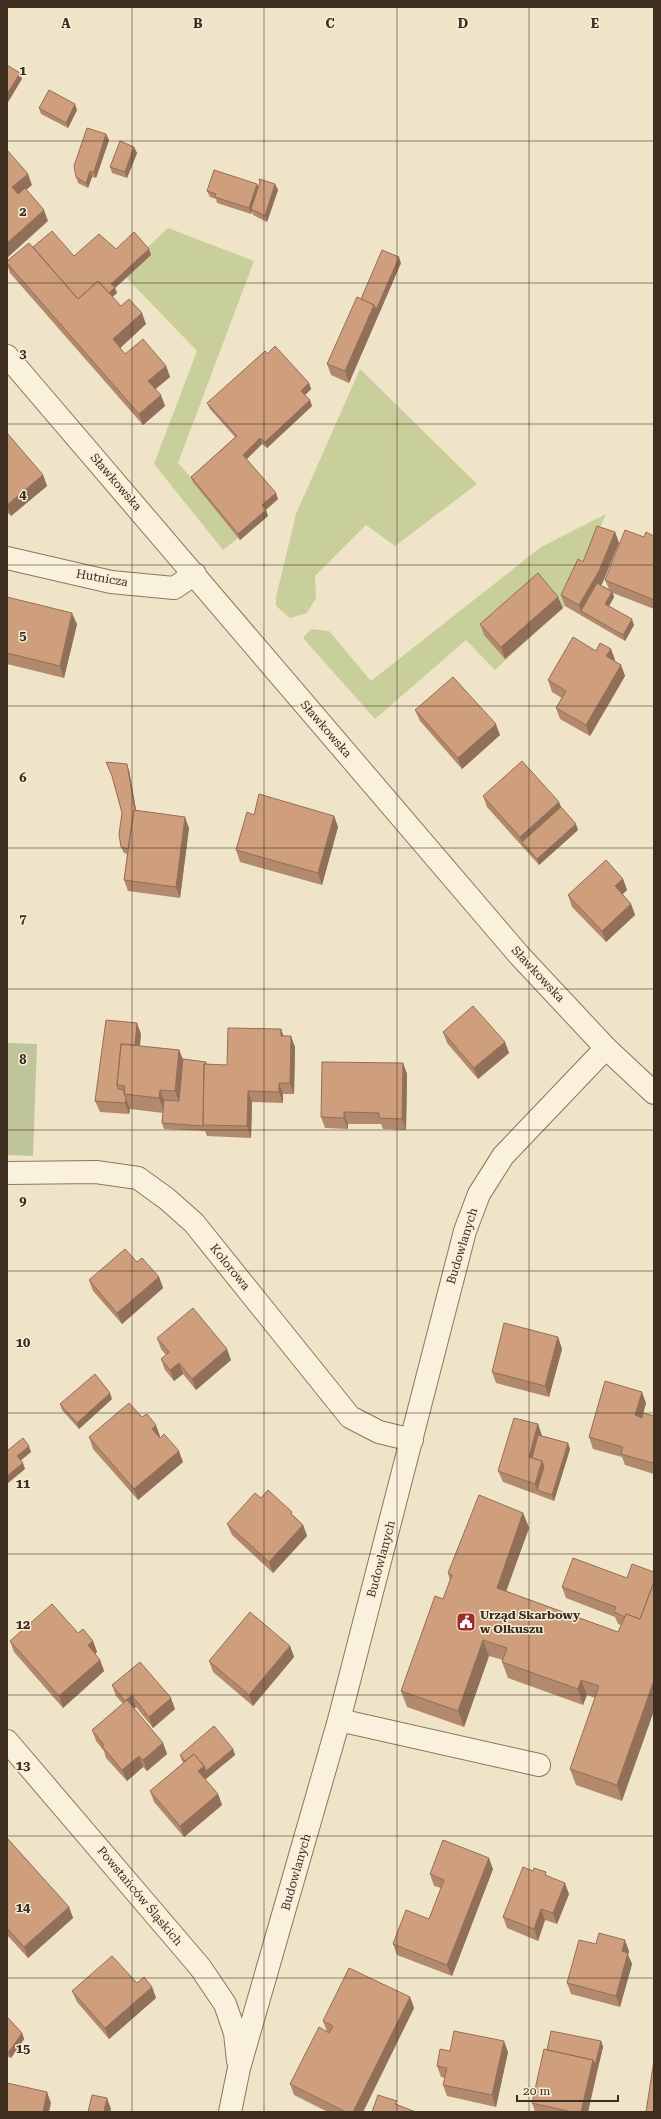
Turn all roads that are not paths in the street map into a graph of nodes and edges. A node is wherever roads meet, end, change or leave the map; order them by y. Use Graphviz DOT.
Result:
graph roads {
  1 [pos="7,356"];
  2 [pos="7,558"];
  3 [pos="195,574"];
  4 [pos="606,1048"];
  5 [pos="654,1093"];
  6 [pos="7,1173"];
  7 [pos="412,1440"];
  8 [pos="339,1720"];
  9 [pos="7,1741"];
  10 [pos="539,1765"];
  11 [pos="239,2068"];
  12 [pos="230,2112"];
  1 -- 3 [label="street, Sławkowska"];
  2 -- 3 [label="street, Hutnicza"];
  3 -- 4 [label="street, Sławkowska"];
  4 -- 5 [label="street, Sławkowska"];
  4 -- 7 [label="street, Budowlanych"];
  6 -- 7 [label="street, Kolorowa"];
  7 -- 8 [label="street, Budowlanych"];
  8 -- 10 [label="street"];
  8 -- 11 [label="street, Budowlanych"];
  9 -- 11 [label="street, Powstańców Śląskich"];
  11 -- 12 [label="street, Budowlanych"];
}
